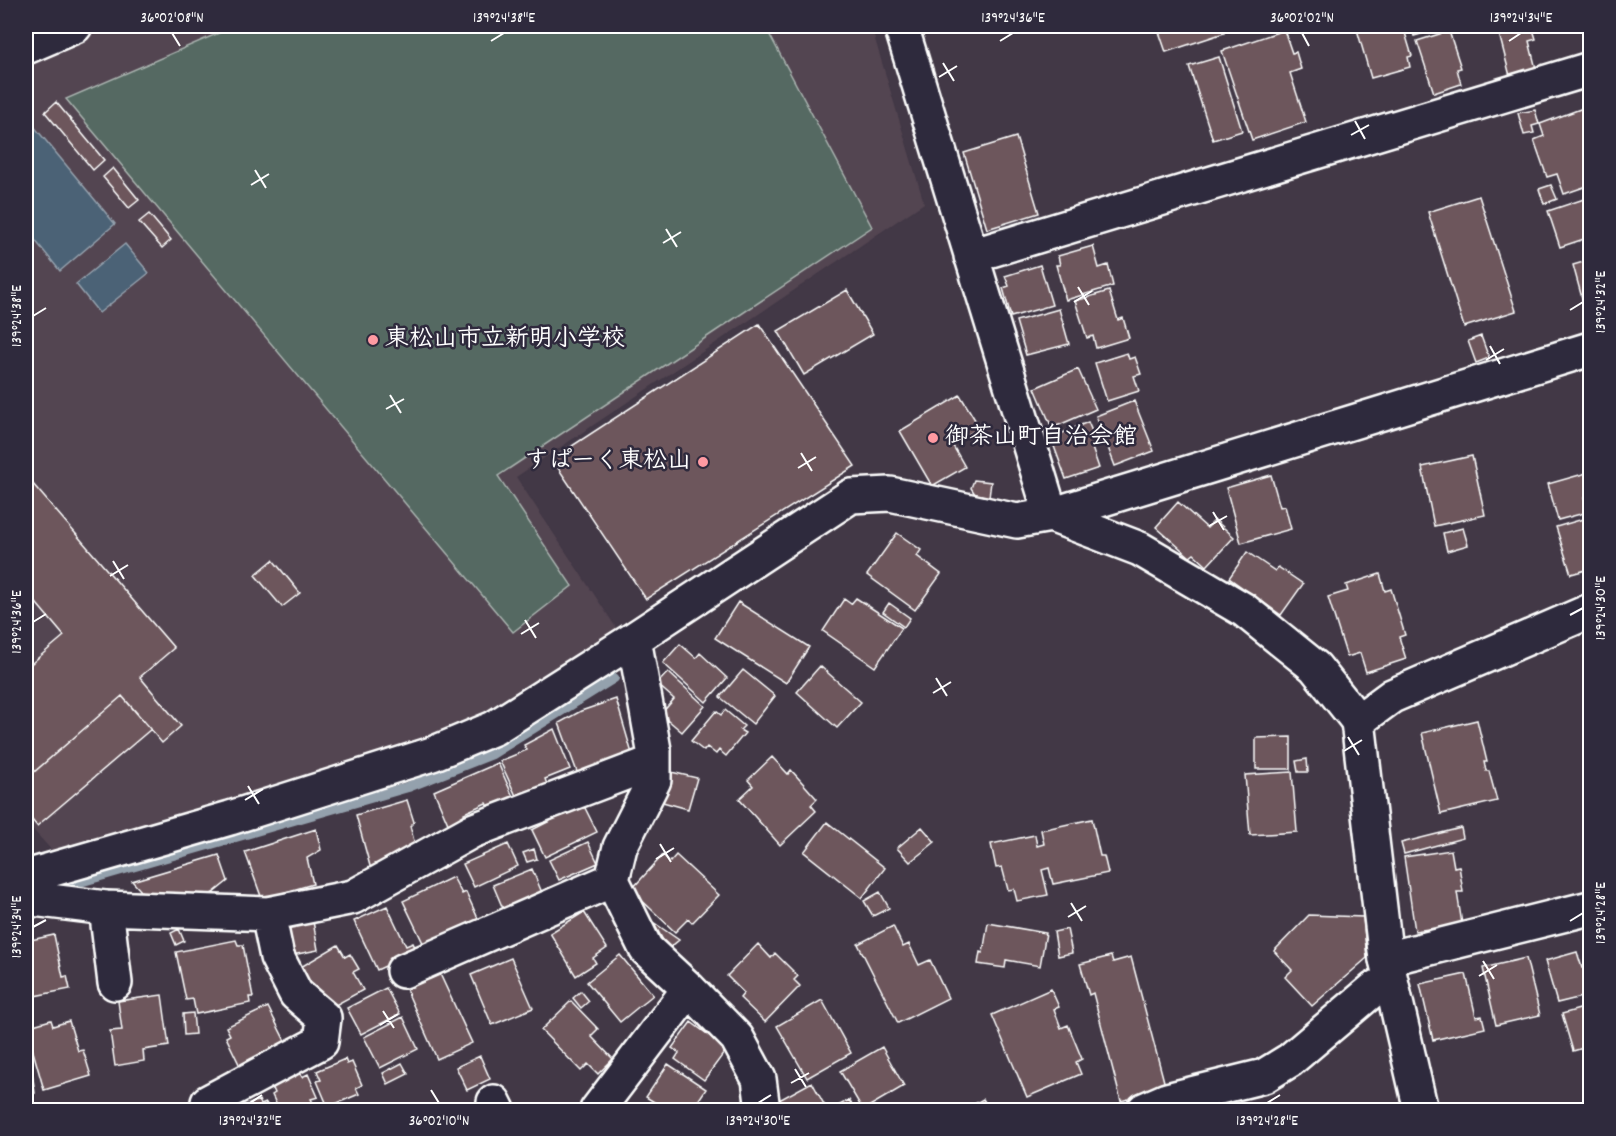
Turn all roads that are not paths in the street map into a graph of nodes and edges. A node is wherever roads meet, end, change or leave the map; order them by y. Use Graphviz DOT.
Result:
graph roads {
  1 [pos="75,26"];
  2 [pos="901,26"];
  3 [pos="26,47"];
  4 [pos="1590,69"];
  5 [pos="971,256"];
  6 [pos="1590,350"];
  7 [pos="1051,515"];
  8 [pos="1590,611"];
  9 [pos="634,639"];
  10 [pos="1358,721"];
  11 [pos="654,762"];
  12 [pos="26,877"];
  13 [pos="612,880"];
  14 [pos="26,888"];
  15 [pos="106,908"];
  16 [pos="1590,908"];
  17 [pos="268,914"];
  18 [pos="1388,970"];
  19 [pos="403,971"];
  20 [pos="115,983"];
  21 [pos="689,989"];
  22 [pos="208,1102"];
  23 [pos="597,1110"];
  24 [pos="763,1110"];
  25 [pos="1144,1110"];
  26 [pos="1421,1110"];
  1 -- 3 [label="street"];
  2 -- 5 [label="street"];
  4 -- 5 [label="street"];
  5 -- 7 [label="street"];
  6 -- 7 [label="street"];
  7 -- 9 [label="street"];
  7 -- 10 [label="street"];
  8 -- 10 [label="street"];
  9 -- 11 [label="street"];
  9 -- 12 [label="street"];
  10 -- 18 [label="street"];
  11 -- 13 [label="street"];
  11 -- 17 [label="street"];
  13 -- 19 [label="street"];
  13 -- 21 [label="street"];
  14 -- 15 [label="street"];
  15 -- 17 [label="street"];
  15 -- 20 [label="street"];
  16 -- 18 [label="street"];
  17 -- 22 [label="street"];
  18 -- 25 [label="street"];
  18 -- 26 [label="street"];
  21 -- 23 [label="street"];
  21 -- 24 [label="street"];
}
